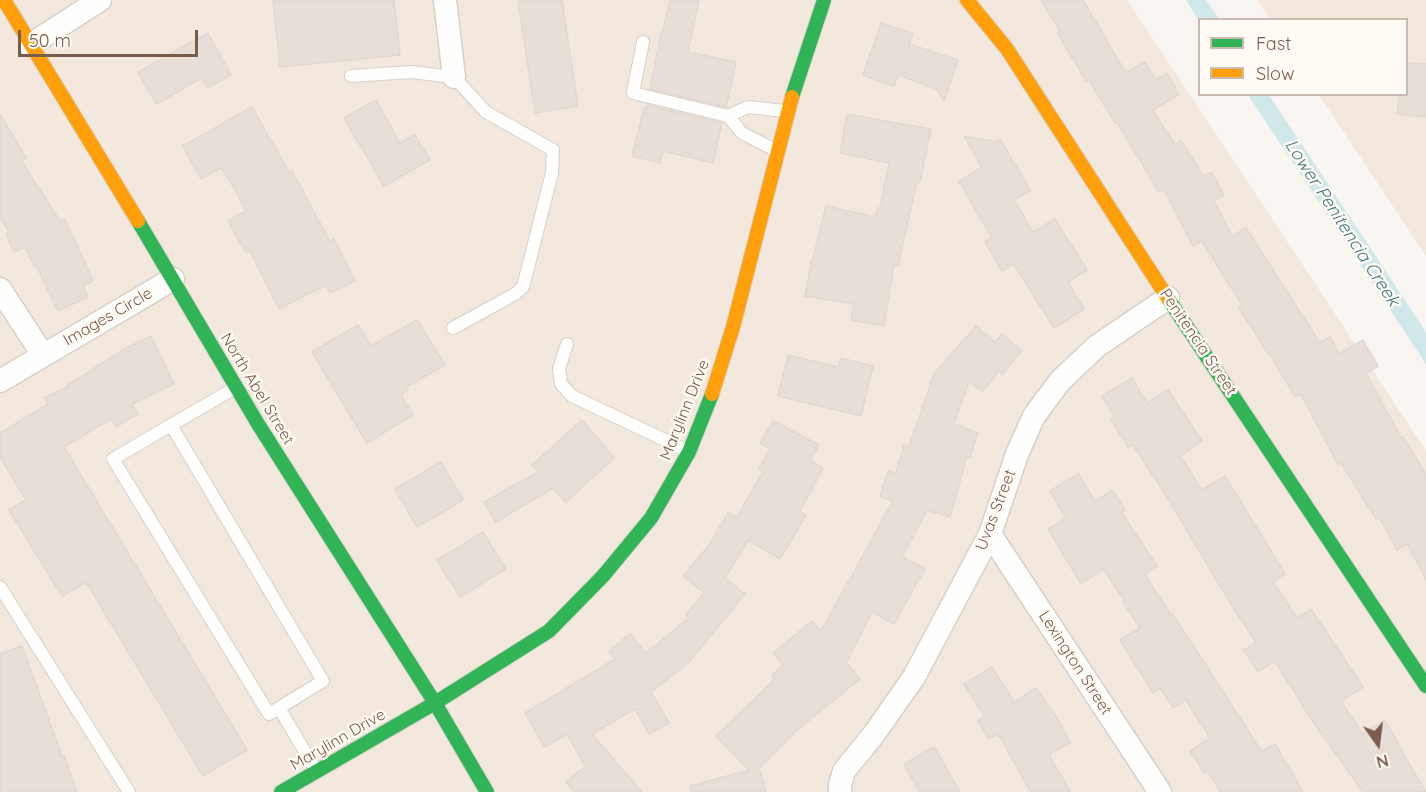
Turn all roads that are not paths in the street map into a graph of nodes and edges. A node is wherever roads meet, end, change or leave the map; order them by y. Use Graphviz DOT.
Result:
graph roads {
  1 [pos="4,0"];
  2 [pos="100,0"];
  3 [pos="445,0"];
  4 [pos="824,0"];
  5 [pos="966,0"];
  6 [pos="643,42"];
  7 [pos="30,45"];
  8 [pos="351,76"];
  9 [pos="454,77"];
  10 [pos="787,112"];
  11 [pos="728,116"];
  12 [pos="776,151"];
  13 [pos="173,279"];
  14 [pos="0,289"];
  15 [pos="1168,298"];
  16 [pos="453,328"];
  17 [pos="567,344"];
  18 [pos="43,355"];
  19 [pos="0,381"];
  20 [pos="237,387"];
  21 [pos="171,425"];
  22 [pos="690,452"];
  23 [pos="990,534"];
  24 [pos="0,587"];
  25 [pos="1426,686"];
  26 [pos="435,703"];
  27 [pos="279,708"];
  28 [pos="316,771"];
  29 [pos="840,788"];
  30 [pos="129,792"];
  31 [pos="281,792"];
  32 [pos="487,792"];
  33 [pos="1160,792"];
  1 -- 7 [label="street, North Abel Street"];
  2 -- 7 [label="street"];
  3 -- 9 [label="street"];
  4 -- 10 [label="street, Marylinn Drive"];
  5 -- 15 [label="street, Penitencia Street"];
  6 -- 11 [label="lane"];
  7 -- 13 [label="street, North Abel Street"];
  8 -- 9 [label="lane"];
  9 -- 16 [label="lane"];
  10 -- 11 [label="lane"];
  10 -- 12 [label="street, Marylinn Drive"];
  11 -- 12 [label="lane"];
  12 -- 22 [label="street, Marylinn Drive"];
  13 -- 18 [label="street, Images Circle"];
  13 -- 20 [label="street, North Abel Street"];
  14 -- 18 [label="street"];
  15 -- 23 [label="street, Uvas Street"];
  15 -- 25 [label="street, Penitencia Street"];
  17 -- 22 [label="lane"];
  18 -- 19 [label="street, Images Circle"];
  20 -- 21 [label="lane"];
  20 -- 26 [label="street, North Abel Street"];
  21 -- 27 [label="lane"];
  21 -- 27 [label="lane"];
  22 -- 26 [label="street, Marylinn Drive"];
  23 -- 29 [label="street, Uvas Street"];
  23 -- 33 [label="street, Lexington Street"];
  24 -- 30 [label="lane"];
  26 -- 28 [label="street, Marylinn Drive"];
  26 -- 32 [label="street, North Abel Street"];
  27 -- 28 [label="lane"];
  28 -- 31 [label="street, Marylinn Drive"];
}
